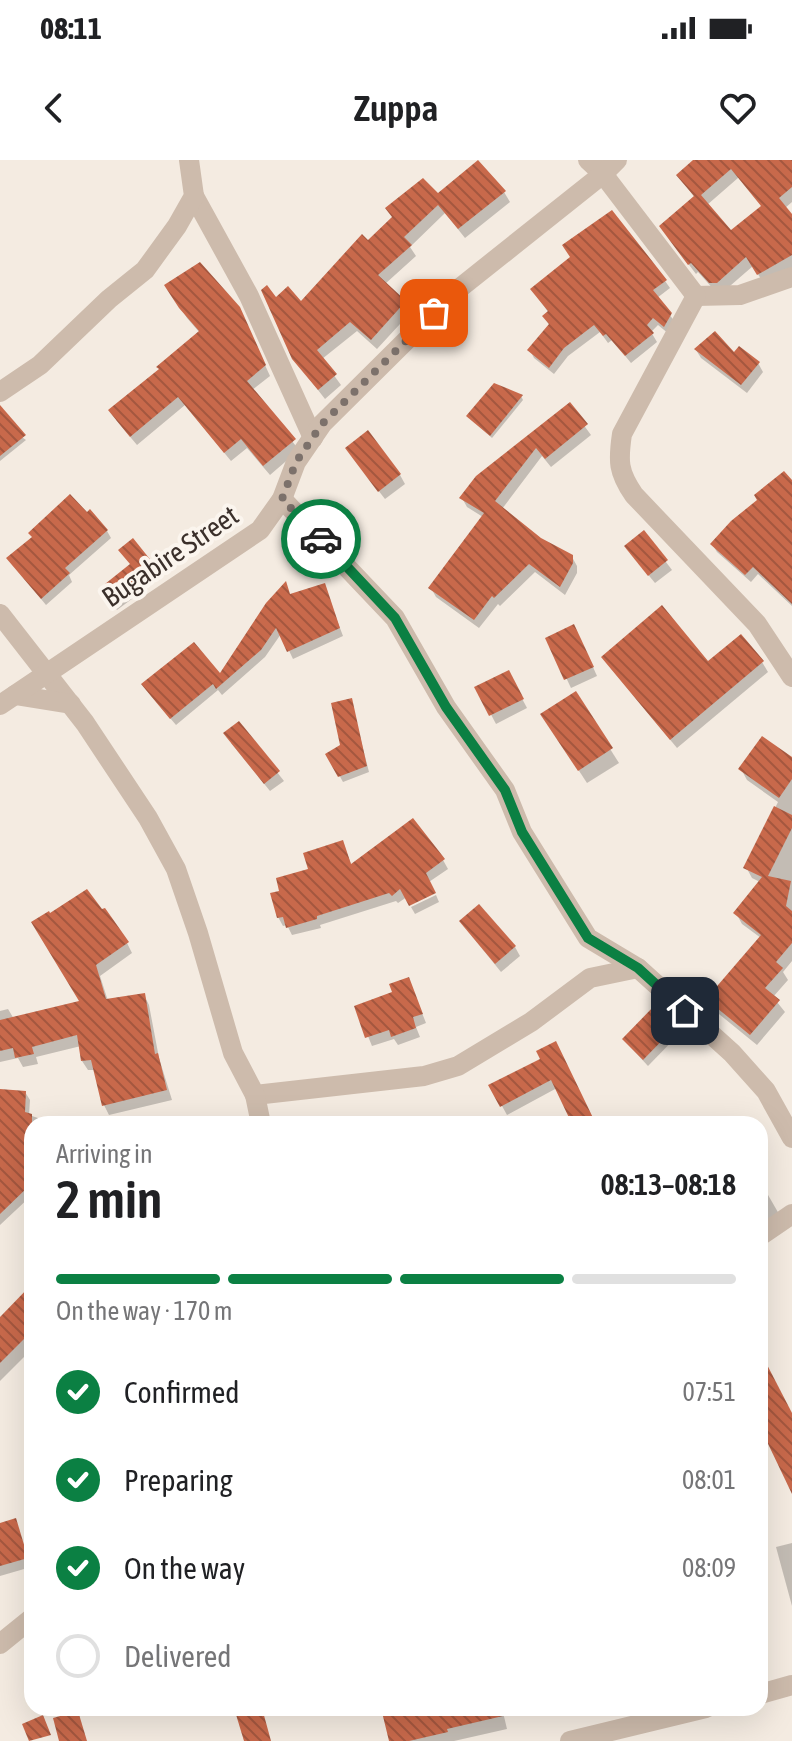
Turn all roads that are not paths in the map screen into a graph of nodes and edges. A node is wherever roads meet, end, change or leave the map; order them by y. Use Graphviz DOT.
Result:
graph roads {
  1 [pos="189,160"];
  2 [pos="603,165"];
  3 [pos="194,196"];
  4 [pos="792,277"];
  5 [pos="696,296"];
  6 [pos="0,392"];
  7 [pos="313,438"];
  8 [pos="282,499"];
  9 [pos="0,614"];
  10 [pos="47,672"];
  11 [pos="792,677"];
  12 [pos="8,700"];
  13 [pos="71,704"];
  14 [pos="588,938"];
  15 [pos="638,968"];
  16 [pos="590,978"];
  17 [pos="255,1095"];
  18 [pos="259,1116"];
  19 [pos="792,1138"];
  20 [pos="792,1214"];
  21 [pos="768,1230"];
  22 [pos="24,1624"];
  23 [pos="0,1644"];
  24 [pos="792,1685"];
  25 [pos="768,1692"];
  26 [pos="673,1716"];
  27 [pos="570,1741"];
  1 -- 3 [label="street"];
  2 -- 5 [label="street"];
  2 -- 7 [label="street, Bugabire Street"];
  3 -- 6 [label="street"];
  3 -- 7 [label="street"];
  4 -- 5 [label="street"];
  5 -- 11 [label="street"];
  7 -- 8 [label="street, Bugabire Street"];
  8 -- 10 [label="street, Bugabire Street"];
  8 -- 14 [label="street"];
  9 -- 10 [label="street"];
  10 -- 12 [label="street, Bugabire Street"];
  10 -- 13 [label="street"];
  12 -- 13 [label="street"];
  13 -- 17 [label="street"];
  14 -- 15 [label="street"];
  14 -- 16 [label="street"];
  15 -- 16 [label="street"];
  15 -- 19 [label="street"];
  16 -- 17 [label="street"];
  17 -- 18 [label="street"];
  20 -- 21 [label="street"];
  22 -- 23 [label="street"];
  24 -- 25 [label="street"];
  26 -- 27 [label="street"];
}
